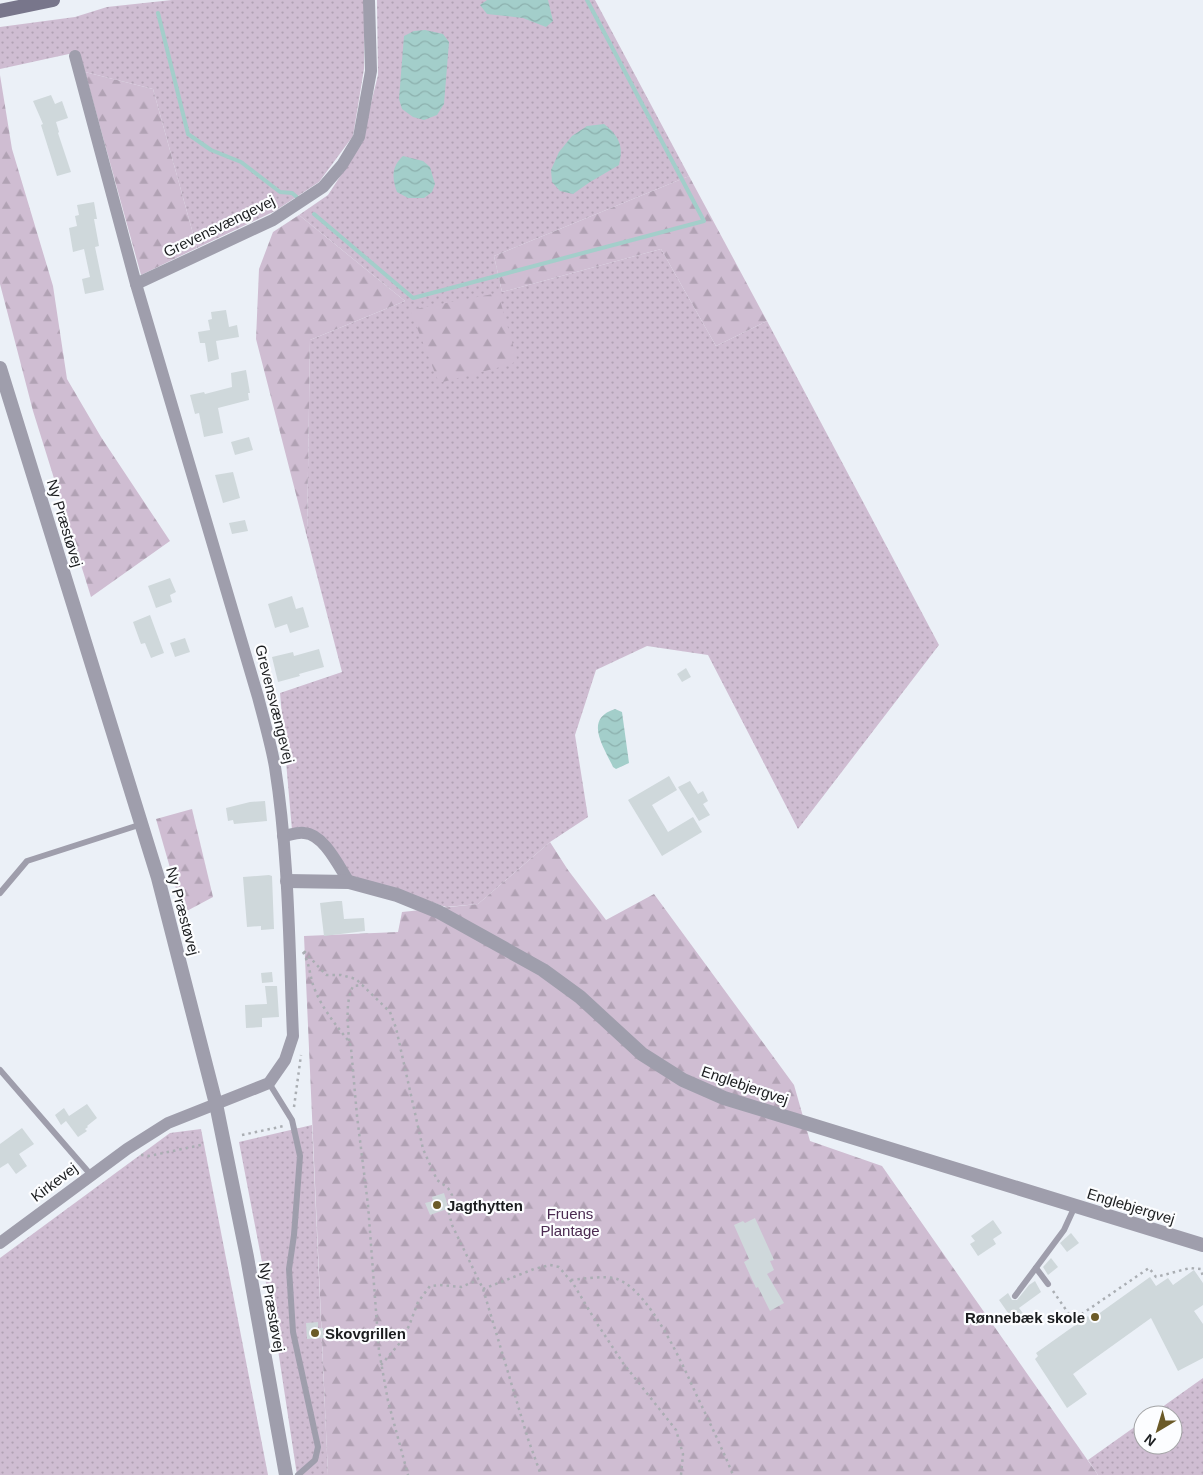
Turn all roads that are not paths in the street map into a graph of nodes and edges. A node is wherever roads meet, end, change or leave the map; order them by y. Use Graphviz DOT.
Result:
graph roads {
  1 [pos="53,0"];
  2 [pos="369,1"];
  3 [pos="0,12"];
  4 [pos="75,56"];
  5 [pos="136,284"];
  6 [pos="0,368"];
  7 [pos="142,824"];
  8 [pos="284,836"];
  9 [pos="287,881"];
  10 [pos="349,882"];
  11 [pos="0,893"];
  12 [pos="0,1070"];
  13 [pos="269,1083"];
  14 [pos="216,1104"];
  15 [pos="91,1175"];
  16 [pos="1074,1206"];
  17 [pos="0,1242"];
  18 [pos="1203,1245"];
  19 [pos="1036,1268"];
  20 [pos="1048,1284"];
  21 [pos="1015,1296"];
  22 [pos="286,1475"];
  23 [pos="298,1475"];
  1 -- 3 [label="main road"];
  2 -- 5 [label="street, Grevensvængevej"];
  4 -- 5 [label="street, Grevensvængevej"];
  5 -- 8 [label="street, Grevensvængevej"];
  6 -- 7 [label="street, Ny Præstøvej"];
  7 -- 11 [label="lane"];
  7 -- 14 [label="street, Ny Præstøvej"];
  8 -- 9 [label="street, Grevensvængevej"];
  8 -- 10 [label="street"];
  9 -- 10 [label="street, Englebjergvej"];
  9 -- 13 [label="street, Grevensvængevej"];
  10 -- 16 [label="street, Englebjergvej"];
  12 -- 15 [label="lane"];
  13 -- 14 [label="street"];
  13 -- 23 [label="lane, Ny Præstøvej"];
  14 -- 15 [label="street, Kirkevej"];
  14 -- 22 [label="street, Ny Præstøvej"];
  15 -- 17 [label="street, Kirkevej"];
  16 -- 18 [label="street, Englebjergvej"];
  16 -- 19 [label="lane"];
  19 -- 20 [label="lane"];
  19 -- 21 [label="lane"];
}
